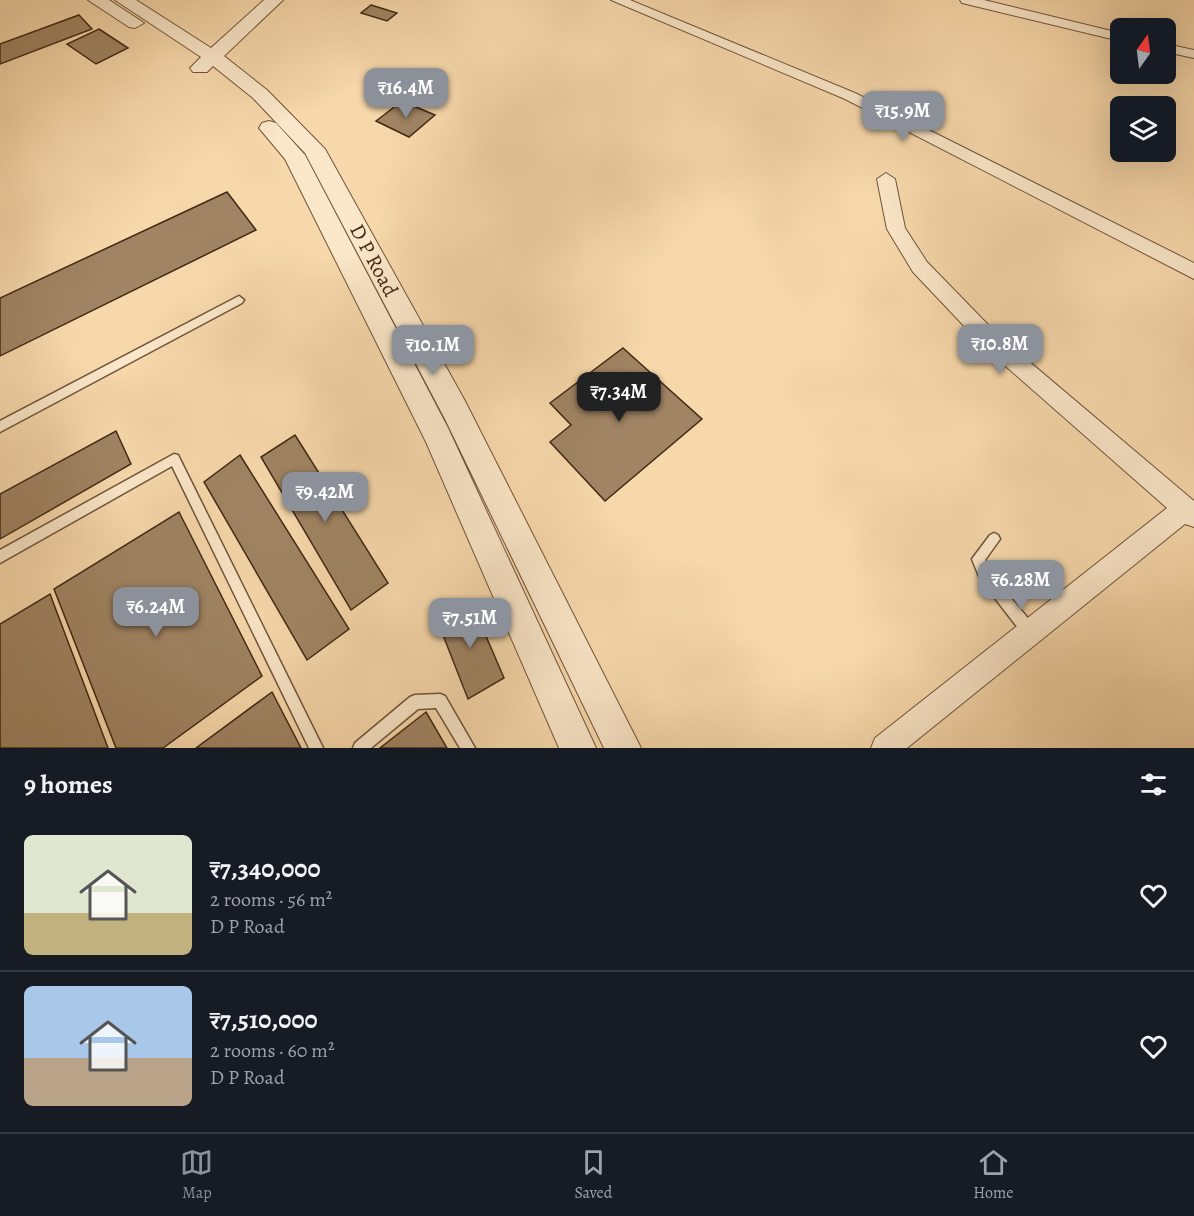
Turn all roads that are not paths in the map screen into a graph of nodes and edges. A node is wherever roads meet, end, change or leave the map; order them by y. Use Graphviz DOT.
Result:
graph roads {
  1 [pos="98,0"];
  2 [pos="124,0"];
  3 [pos="273,0"];
  4 [pos="618,0"];
  5 [pos="967,0"];
  6 [pos="1110,35"];
  7 [pos="1176,50"];
  8 [pos="1194,54"];
  9 [pos="206,62"];
  10 [pos="886,179"];
  11 [pos="1194,272"];
  12 [pos="239,300"];
  13 [pos="442,416"];
  14 [pos="0,427"];
  15 [pos="1189,512"];
  16 [pos="994,539"];
  17 [pos="0,557"];
  18 [pos="1030,632"];
  19 [pos="316,748"];
  20 [pos="360,748"];
  21 [pos="468,748"];
  22 [pos="578,748"];
  23 [pos="623,748"];
  24 [pos="885,748"];
  1 -- 9 [label="street, D P Road"];
  2 -- 9 [label="street, D P Road"];
  3 -- 9 [label="street"];
  4 -- 11 [label="street"];
  5 -- 6 [label="street"];
  7 -- 8 [label="street"];
  9 -- 13 [label="street, D P Road"];
  10 -- 15 [label="street"];
  12 -- 14 [label="lane"];
  13 -- 22 [label="street, D P Road"];
  13 -- 23 [label="street, D P Road"];
  15 -- 18 [label="street"];
  16 -- 18 [label="lane"];
  17 -- 19 [label="lane"];
  18 -- 24 [label="street"];
  20 -- 21 [label="lane"];
}
